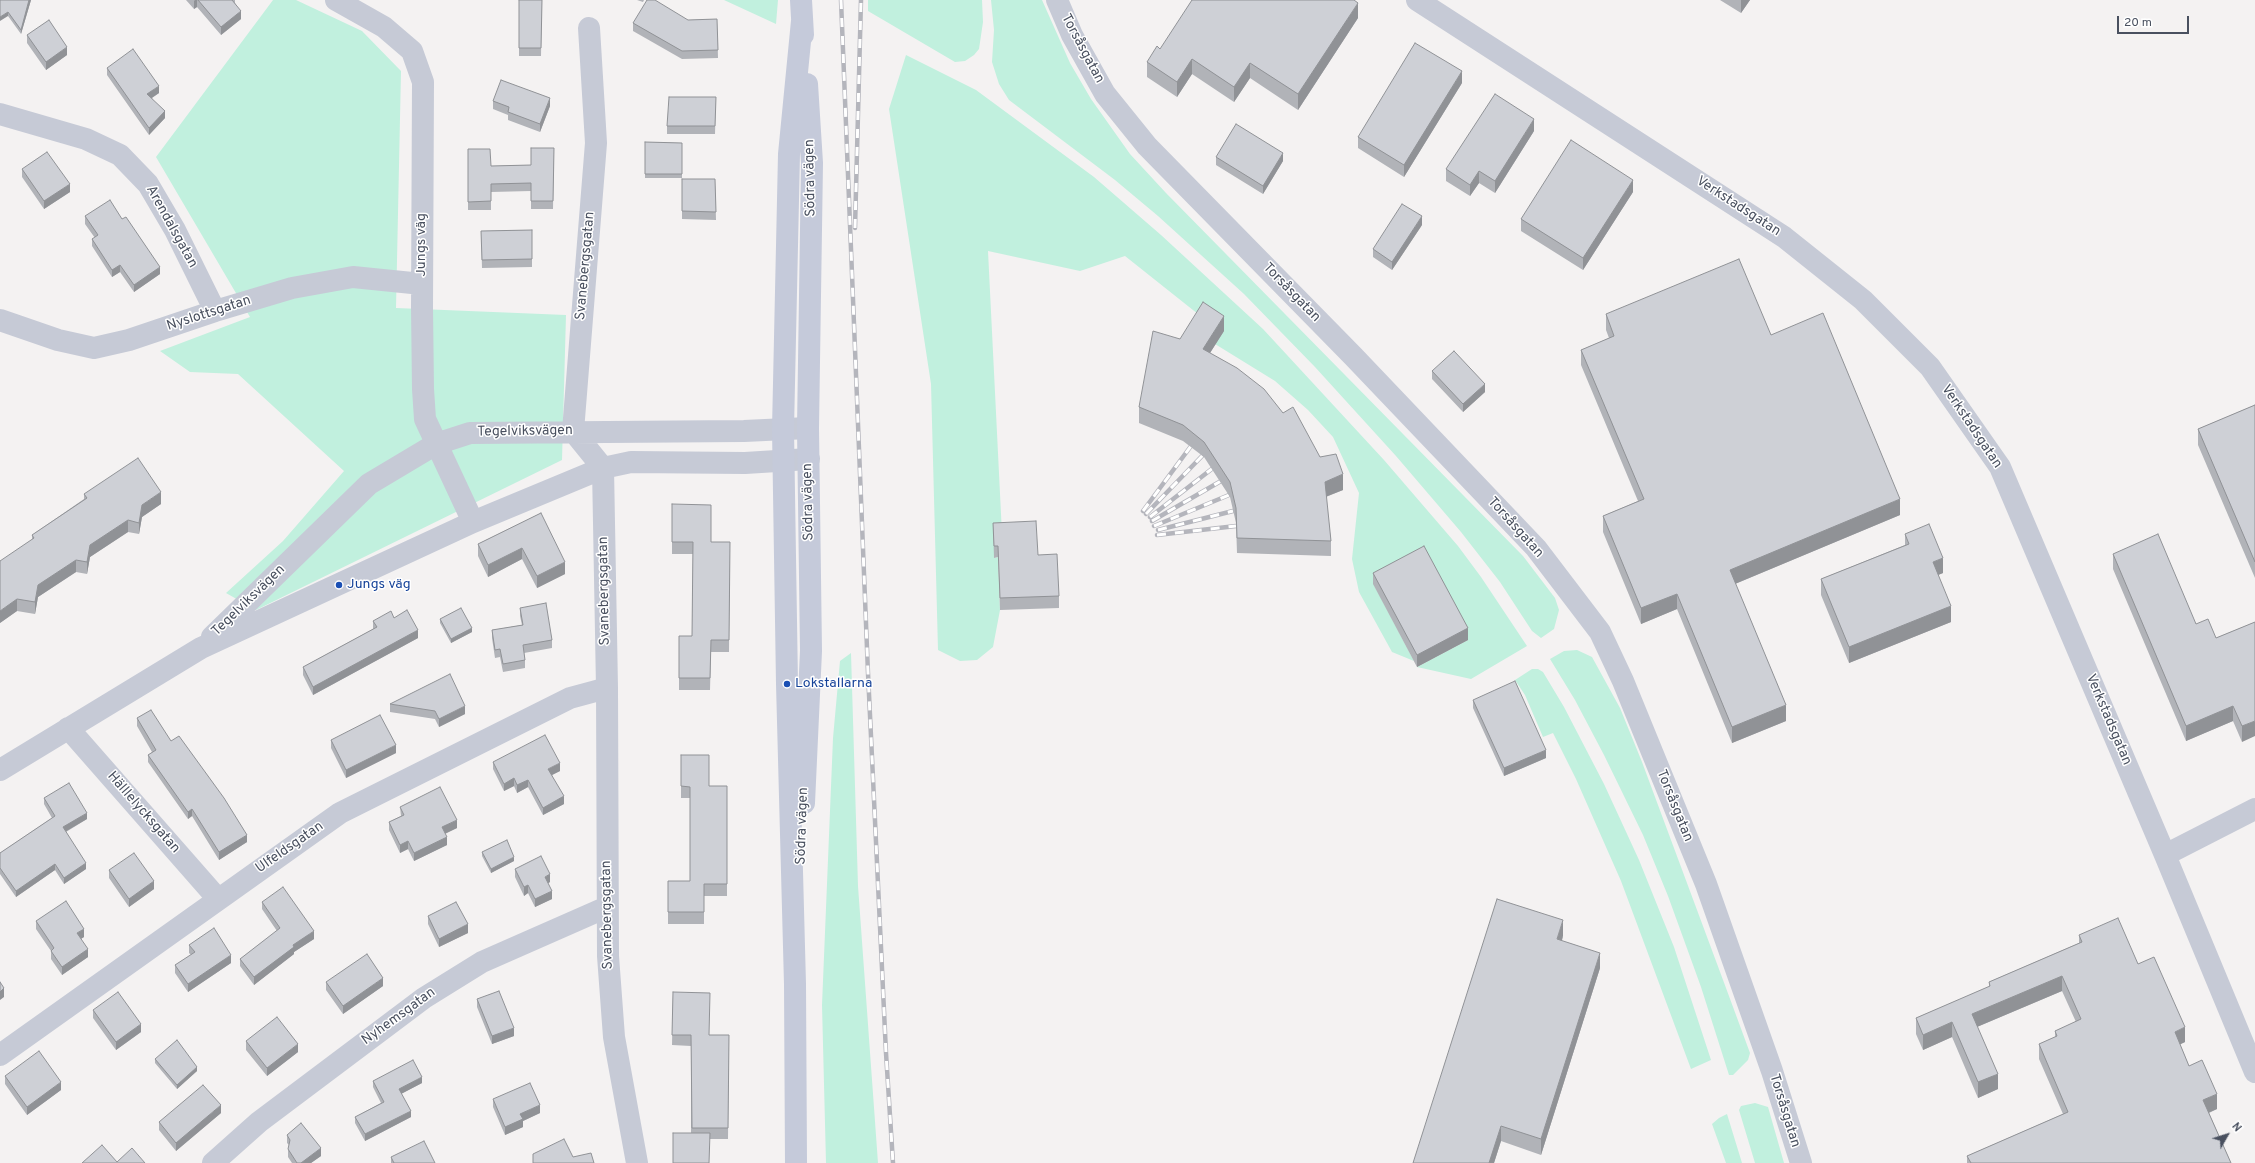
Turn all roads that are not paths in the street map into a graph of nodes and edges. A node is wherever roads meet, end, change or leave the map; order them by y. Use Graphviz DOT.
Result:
graph roads {
  1 [pos="336,0"];
  2 [pos="1057,0"];
  3 [pos="1417,0"];
  4 [pos="801,10"];
  5 [pos="589,28"];
  6 [pos="0,114"];
  7 [pos="422,284"];
  8 [pos="215,311"];
  9 [pos="0,320"];
  10 [pos="808,428"];
  11 [pos="784,429"];
  12 [pos="573,431"];
  13 [pos="436,444"];
  14 [pos="809,459"];
  15 [pos="784,461"];
  16 [pos="603,468"];
  17 [pos="473,522"];
  18 [pos="201,648"];
  19 [pos="607,688"];
  20 [pos="68,728"];
  21 [pos="0,770"];
  22 [pos="2255,809"];
  23 [pos="2165,855"];
  24 [pos="218,899"];
  25 [pos="607,907"];
  26 [pos="795,984"];
  27 [pos="0,1055"];
  28 [pos="2255,1072"];
  29 [pos="213,1163"];
  30 [pos="637,1163"];
  31 [pos="796,1163"];
  32 [pos="1801,1163"];
  1 -- 7 [label="street, Jungs väg"];
  2 -- 32 [label="street, Torsåsgatan"];
  3 -- 23 [label="street, Verkstadsgatan"];
  4 -- 10 [label="main road, Södra vägen"];
  4 -- 11 [label="main road, Södra vägen"];
  5 -- 12 [label="street, Svanebergsgatan"];
  6 -- 8 [label="street, Arendalsgatan"];
  7 -- 8 [label="street, Nyslottsgatan"];
  7 -- 13 [label="street, Jungs väg"];
  8 -- 9 [label="street, Nyslottsgatan"];
  10 -- 11 [label="street, Tegelviksvägen"];
  10 -- 14 [label="main road, Södra vägen"];
  11 -- 12 [label="street, Tegelviksvägen"];
  11 -- 15 [label="main road, Södra vägen"];
  12 -- 13 [label="street, Tegelviksvägen"];
  12 -- 16 [label="street"];
  13 -- 17 [label="street, Jungs väg"];
  13 -- 18 [label="street, Tegelviksvägen"];
  14 -- 15 [label="street, Tegelviksvägen"];
  14 -- 26 [label="main road, Södra vägen"];
  15 -- 16 [label="street, Tegelviksvägen"];
  15 -- 26 [label="main road, Södra vägen"];
  16 -- 17 [label="street, Tegelviksvägen"];
  16 -- 19 [label="street, Svanebergsgatan"];
  17 -- 18 [label="street, Tegelviksvägen"];
  18 -- 20 [label="street, Tegelviksvägen"];
  19 -- 24 [label="street, Ulfeldsgatan"];
  19 -- 25 [label="street, Svanebergsgatan"];
  20 -- 21 [label="street, Tegelviksvägen"];
  20 -- 24 [label="street, Hälllelycksgatan"];
  22 -- 23 [label="street"];
  23 -- 28 [label="street, Verkstadsgatan"];
  24 -- 27 [label="street, Ulfeldsgatan"];
  25 -- 29 [label="street, Nyhemsgatan"];
  25 -- 30 [label="street, Svanebergsgatan"];
  26 -- 31 [label="main road, Södra vägen"];
}
